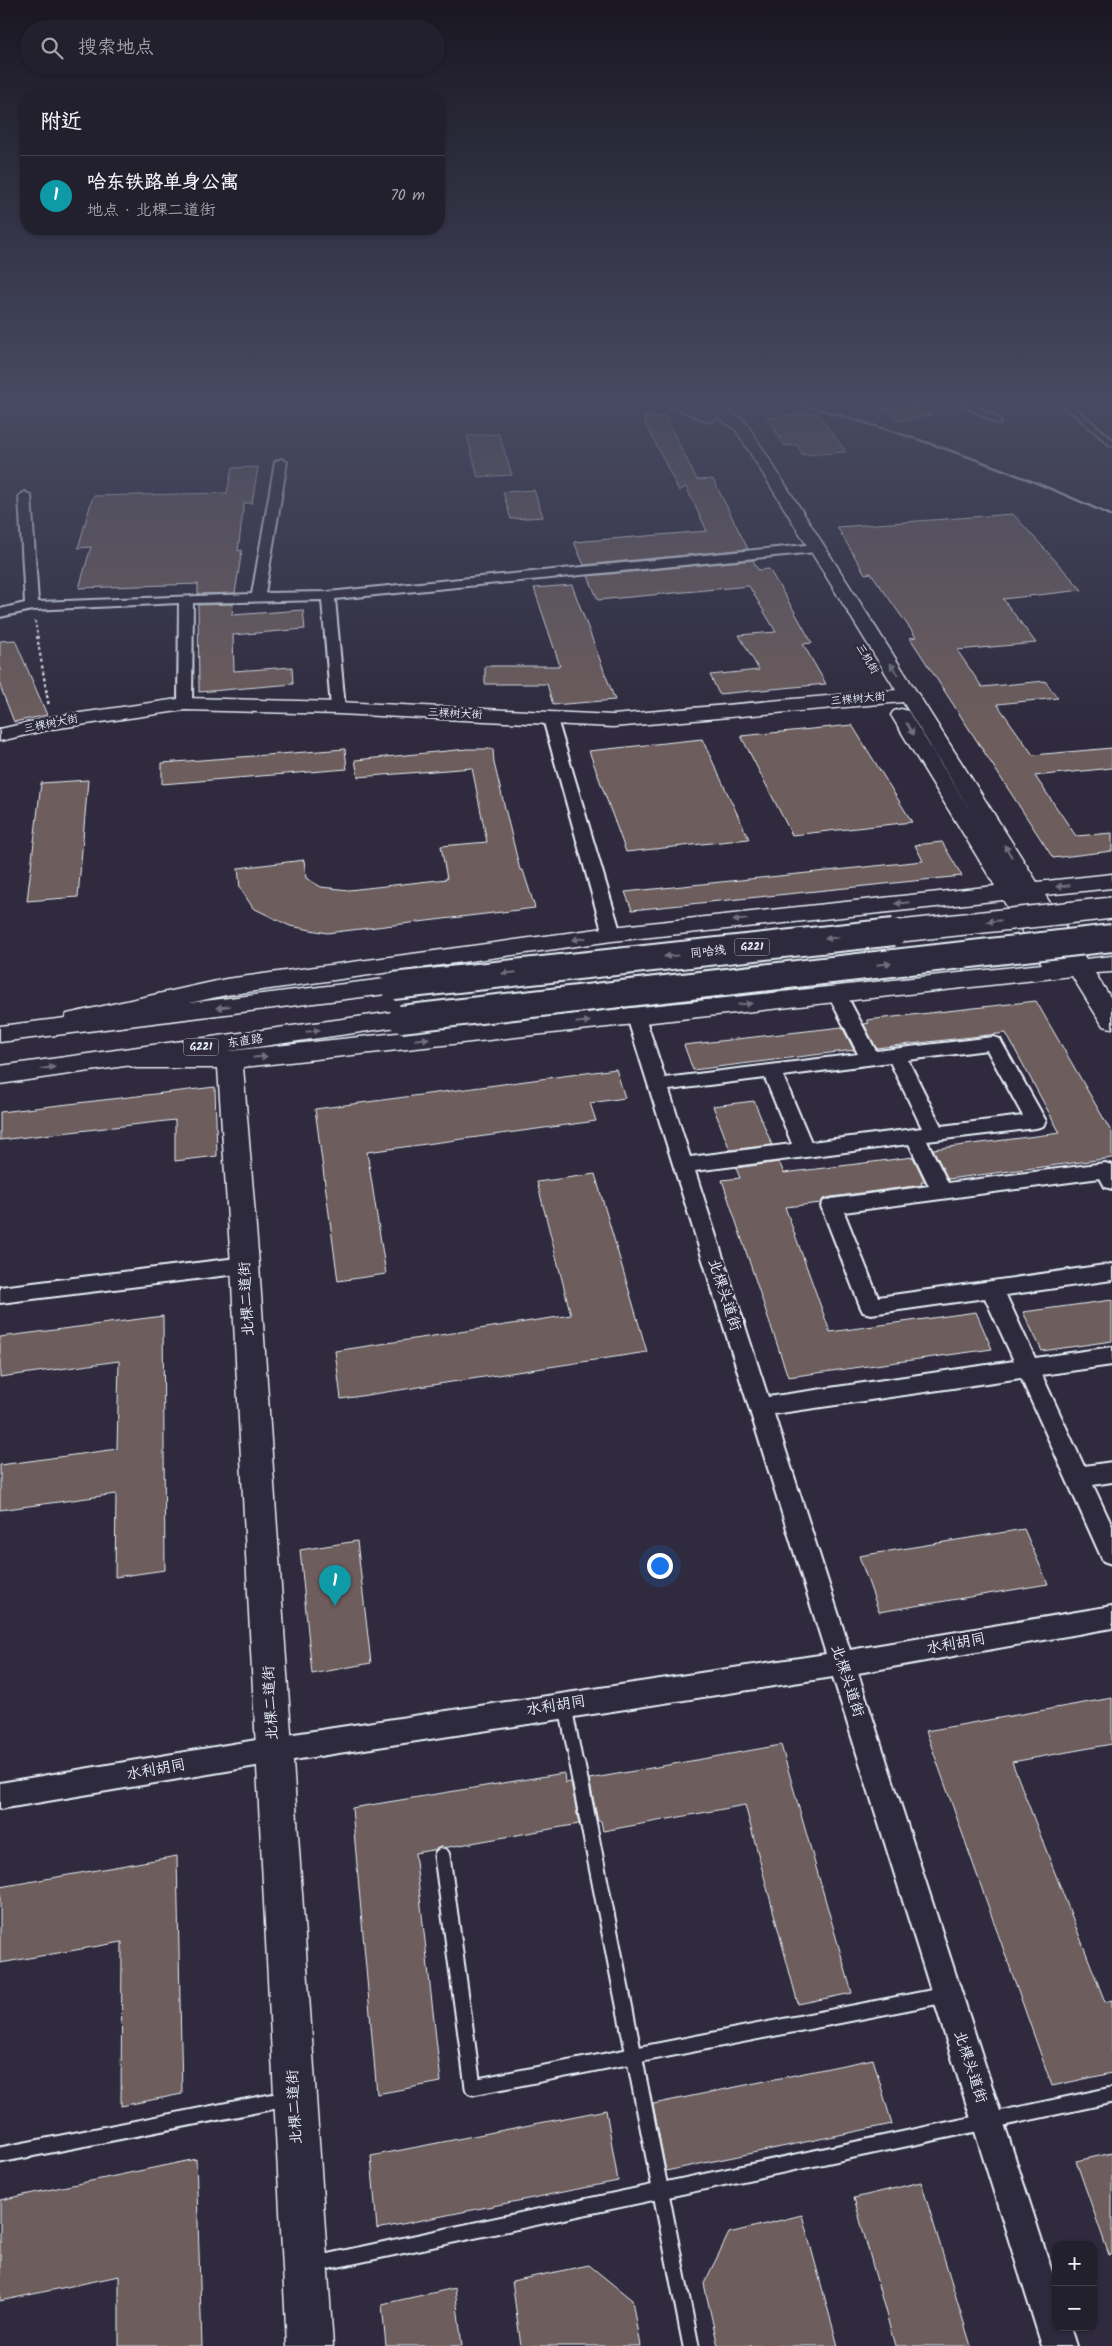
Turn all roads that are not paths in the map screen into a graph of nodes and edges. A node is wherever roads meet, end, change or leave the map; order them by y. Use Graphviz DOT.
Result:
graph roads {
  1 [pos="26,510"];
  2 [pos="273,510"];
  3 [pos="783,510"];
  4 [pos="788,510"];
  5 [pos="808,548"];
  6 [pos="328,596"];
  7 [pos="258,597"];
  8 [pos="186,599"];
  9 [pos="32,606"];
  10 [pos="0,613"];
  11 [pos="911,695"];
  12 [pos="890,696"];
  13 [pos="185,704"];
  14 [pos="338,708"];
  15 [pos="550,719"];
  16 [pos="0,735"];
  17 [pos="1112,881"];
  18 [pos="1032,889"];
  19 [pos="1008,892"];
  20 [pos="1112,908"];
  21 [pos="612,934"];
  22 [pos="1112,938"];
  23 [pos="1112,964"];
  24 [pos="1068,968"];
  25 [pos="837,994"];
  26 [pos="636,1016"];
  27 [pos="1112,1020"];
  28 [pos="34,1030"];
  29 [pos="0,1034"];
  30 [pos="896,1055"];
  31 [pos="124,1058"];
  32 [pos="870,1058"];
  33 [pos="230,1060"];
  34 [pos="771,1070"];
  35 [pos="0,1074"];
  36 [pos="657,1085"];
  37 [pos="925,1135"];
  38 [pos="804,1150"];
  39 [pos="683,1165"];
  40 [pos="1112,1182"];
  41 [pos="942,1191"];
  42 [pos="245,1265"];
  43 [pos="1112,1272"];
  44 [pos="992,1289"];
  45 [pos="0,1295"];
  46 [pos="1112,1356"];
  47 [pos="1028,1368"];
  48 [pos="760,1407"];
  49 [pos="1112,1472"];
  50 [pos="1078,1477"];
  51 [pos="1112,1553"];
  52 [pos="1112,1617"];
  53 [pos="841,1664"];
  54 [pos="565,1704"];
  55 [pos="274,1750"];
  56 [pos="0,1796"];
  57 [pos="442,1856"];
  58 [pos="947,1995"];
  59 [pos="633,2056"];
  60 [pos="1112,2095"];
  61 [pos="294,2098"];
  62 [pos="987,2121"];
  63 [pos="0,2155"];
  64 [pos="660,2191"];
  65 [pos="305,2266"];
  66 [pos="310,2346"];
  67 [pos="691,2346"];
  68 [pos="1059,2346"];
  1 -- 9 [label="street"];
  2 -- 7 [label="street"];
  3 -- 5 [label="main road, 三机街"];
  4 -- 5 [label="main road, 三机街"];
  5 -- 6 [label="street"];
  11 -- 5 [label="main road, 三机街, one-way"];
  5 -- 12 [label="main road, 三机街"];
  6 -- 7 [label="street"];
  6 -- 14 [label="street"];
  7 -- 8 [label="street"];
  8 -- 9 [label="street"];
  8 -- 13 [label="street"];
  9 -- 10 [label="street"];
  11 -- 12 [label="main road, 三棵树大街"];
  18 -- 11 [label="main road, 三机街, one-way"];
  12 -- 15 [label="main road, 三棵树大街"];
  12 -- 19 [label="main road, 三机街, one-way"];
  13 -- 14 [label="main road, 三棵树大街"];
  13 -- 16 [label="main road, 三棵树大街"];
  14 -- 15 [label="main road, 三棵树大街"];
  15 -- 21 [label="street"];
  17 -- 18 [label="main road, one-way"];
  18 -- 19 [label="main road"];
  18 -- 24 [label="main road, 三机街"];
  19 -- 21 [label="main road, one-way"];
  19 -- 24 [label="main road, 三机街"];
  20 -- 28 [label="main road, 同哈线 / G221, one-way, bridge"];
  21 -- 28 [label="main road, one-way"];
  31 -- 22 [label="main road, 东直路 / G221, one-way, bridge"];
  23 -- 24 [label="main road"];
  24 -- 25 [label="main road"];
  24 -- 27 [label="main road"];
  26 -- 25 [label="main road, one-way"];
  25 -- 32 [label="street"];
  33 -- 26 [label="main road, one-way"];
  26 -- 36 [label="street, 北棵头道街"];
  28 -- 29 [label="main road, G221"];
  30 -- 32 [label="street"];
  30 -- 37 [label="street"];
  30 -- 37 [label="street"];
  31 -- 33 [label="main road"];
  35 -- 31 [label="main road, 东直路 / G221, one-way"];
  32 -- 34 [label="street"];
  33 -- 42 [label="main road, 北棵二道街"];
  34 -- 36 [label="street"];
  34 -- 38 [label="street"];
  36 -- 39 [label="street, 北棵头道街"];
  37 -- 38 [label="street"];
  37 -- 41 [label="street"];
  38 -- 39 [label="street"];
  39 -- 48 [label="street, 北棵头道街"];
  40 -- 41 [label="street"];
  41 -- 44 [label="street"];
  42 -- 45 [label="street"];
  42 -- 55 [label="main road, 北棵二道街"];
  43 -- 44 [label="street"];
  44 -- 47 [label="street"];
  46 -- 47 [label="street"];
  47 -- 48 [label="street"];
  47 -- 50 [label="street"];
  48 -- 53 [label="street, 北棵头道街"];
  49 -- 50 [label="street"];
  50 -- 51 [label="street"];
  52 -- 53 [label="street, 水利胡同"];
  53 -- 54 [label="street, 水利胡同"];
  53 -- 58 [label="street, 北棵头道街"];
  54 -- 55 [label="street, 水利胡同"];
  54 -- 59 [label="lane"];
  55 -- 56 [label="street, 水利胡同"];
  55 -- 61 [label="main road, 北棵二道街"];
  57 -- 59 [label="lane"];
  58 -- 59 [label="lane"];
  58 -- 62 [label="street, 北棵头道街"];
  59 -- 64 [label="lane"];
  60 -- 62 [label="lane"];
  61 -- 63 [label="lane"];
  61 -- 65 [label="main road, 北棵二道街"];
  62 -- 64 [label="lane"];
  62 -- 68 [label="street, 北棵头道街"];
  64 -- 65 [label="lane"];
  64 -- 67 [label="lane"];
  65 -- 66 [label="main road, 北棵二道街"];
}
